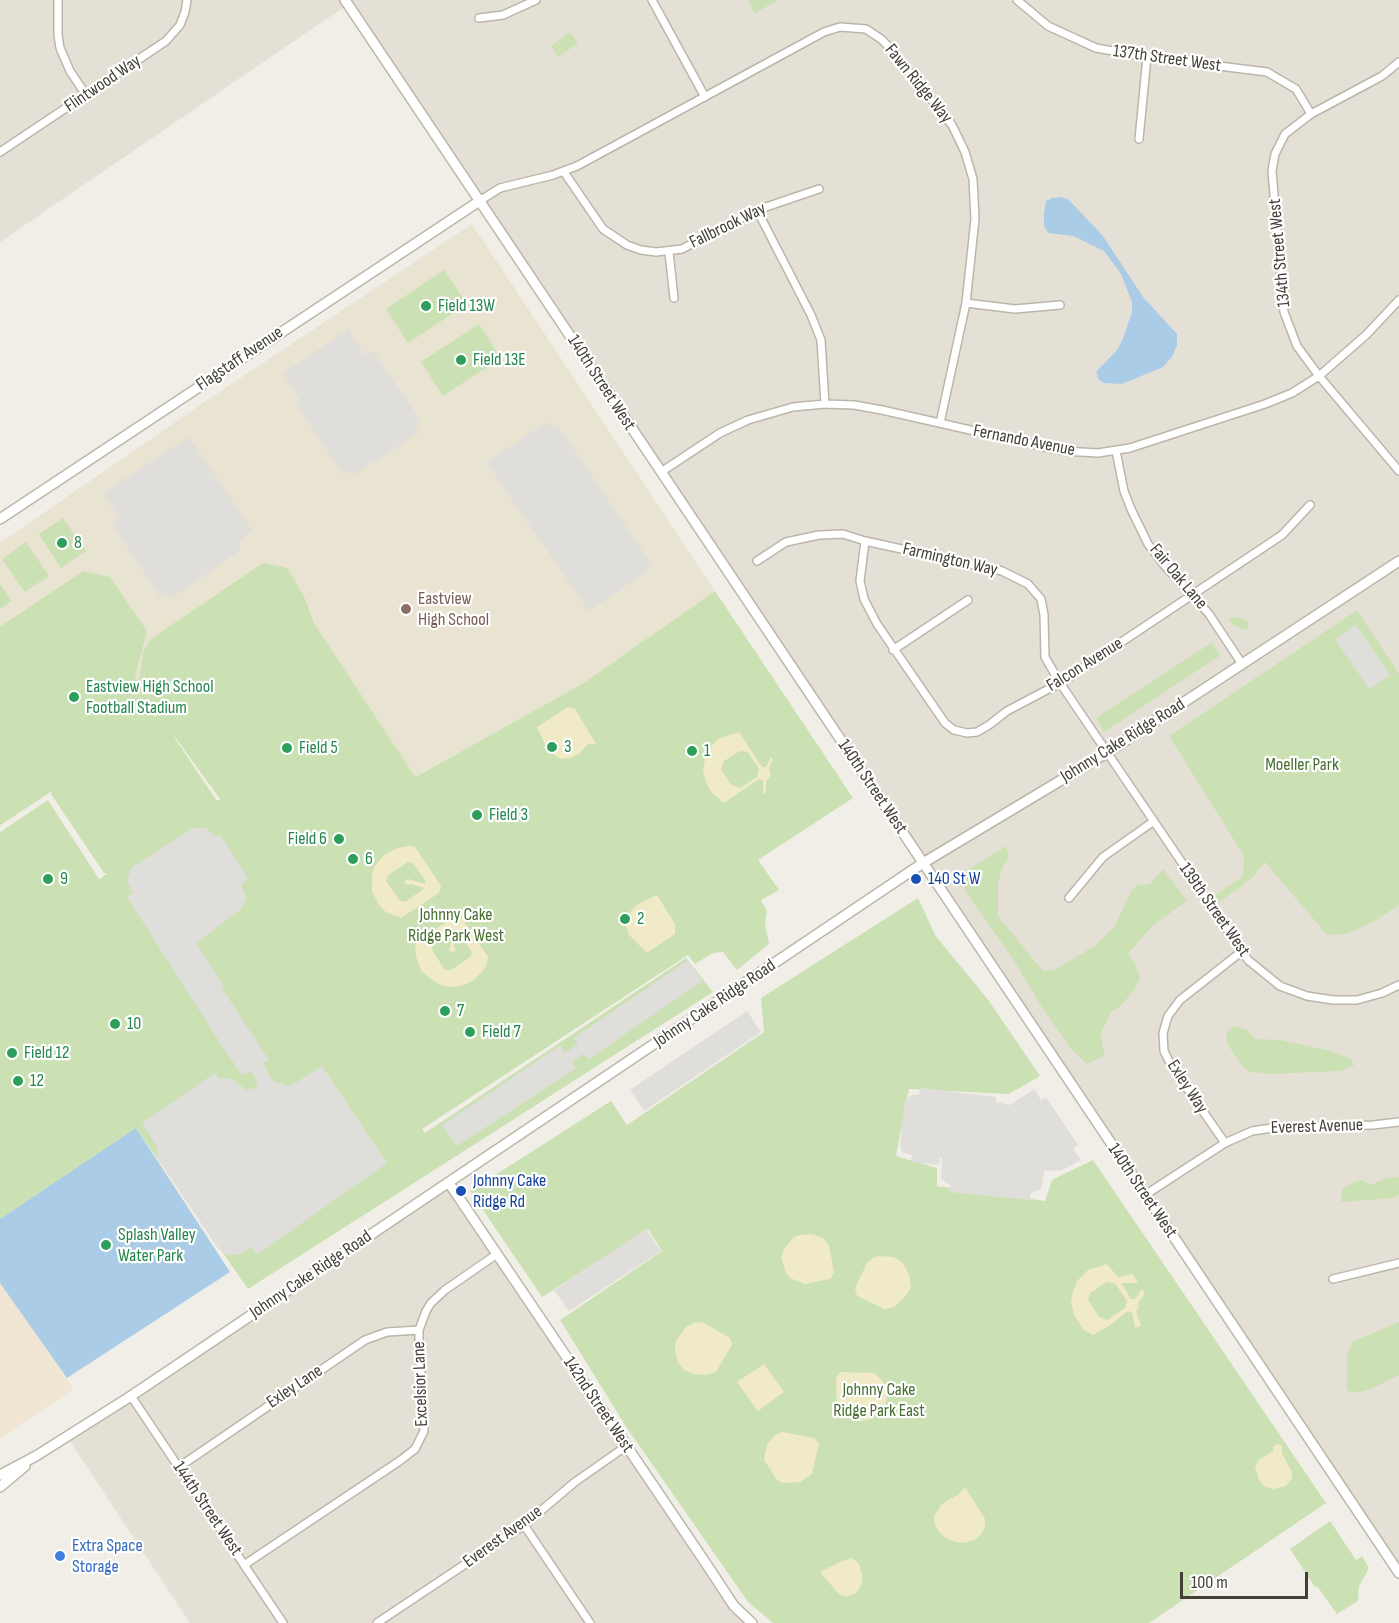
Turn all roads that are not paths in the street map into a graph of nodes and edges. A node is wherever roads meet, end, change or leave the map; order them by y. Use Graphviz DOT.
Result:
graph roads {
  1 [pos="58,0"];
  2 [pos="187,0"];
  3 [pos="345,0"];
  4 [pos="536,0"];
  5 [pos="652,0"];
  6 [pos="1017,0"];
  7 [pos="480,18"];
  8 [pos="1147,57"];
  9 [pos="1399,62"];
  10 [pos="86,95"];
  11 [pos="705,97"];
  12 [pos="1311,114"];
  13 [pos="1139,139"];
  14 [pos="0,152"];
  15 [pos="564,172"];
  16 [pos="819,189"];
  17 [pos="481,200"];
  18 [pos="757,210"];
  19 [pos="669,252"];
  20 [pos="674,298"];
  21 [pos="1399,300"];
  22 [pos="966,303"];
  23 [pos="1060,305"];
  24 [pos="1319,376"];
  25 [pos="825,404"];
  26 [pos="940,423"];
  27 [pos="1116,451"];
  28 [pos="1399,471"];
  29 [pos="661,472"];
  30 [pos="1310,505"];
  31 [pos="0,519"];
  32 [pos="865,541"];
  33 [pos="757,561"];
  34 [pos="1399,561"];
  35 [pos="1192,595"];
  36 [pos="968,600"];
  37 [pos="893,650"];
  38 [pos="1242,664"];
  39 [pos="1060,683"];
  40 [pos="1108,752"];
  41 [pos="1154,821"];
  42 [pos="923,863"];
  43 [pos="1069,898"];
  44 [pos="1241,952"];
  45 [pos="1399,986"];
  46 [pos="1399,1122"];
  47 [pos="1225,1143"];
  48 [pos="449,1183"];
  49 [pos="1145,1195"];
  50 [pos="497,1254"];
  51 [pos="1399,1263"];
  52 [pos="1333,1279"];
  53 [pos="419,1330"];
  54 [pos="131,1396"];
  55 [pos="626,1447"];
  56 [pos="36,1456"];
  57 [pos="179,1467"];
  58 [pos="0,1475"];
  59 [pos="0,1487"];
  60 [pos="524,1525"];
  61 [pos="244,1564"];
  62 [pos="1399,1573"];
  63 [pos="283,1623"];
  64 [pos="377,1623"];
  65 [pos="590,1623"];
  66 [pos="752,1623"];
  1 -- 10 [label="street"];
  2 -- 10 [label="street, Flintwood Way"];
  3 -- 17 [label="street, 140th Street West"];
  4 -- 7 [label="street"];
  5 -- 11 [label="street"];
  6 -- 8 [label="street, 137th Street West"];
  8 -- 12 [label="street, 137th Street West"];
  8 -- 13 [label="street"];
  9 -- 12 [label="street, 134th Street West"];
  10 -- 14 [label="street, Flintwood Way"];
  11 -- 15 [label="street, Fawn Ridge Way"];
  11 -- 22 [label="street, Fawn Ridge Way"];
  12 -- 24 [label="street, 134th Street West"];
  15 -- 17 [label="street, Fawn Ridge Way"];
  15 -- 19 [label="street, Fallbrook Way"];
  16 -- 18 [label="street, Fallbrook Way"];
  17 -- 29 [label="street, 140th Street West"];
  17 -- 31 [label="street, Flagstaff Avenue"];
  18 -- 19 [label="street, Fallbrook Way"];
  18 -- 25 [label="street"];
  19 -- 20 [label="street"];
  21 -- 24 [label="street, Fernando Avenue"];
  22 -- 23 [label="street"];
  22 -- 26 [label="street, Fawn Ridge Way"];
  24 -- 27 [label="street, Fernando Avenue"];
  24 -- 28 [label="street, 134th Street West"];
  25 -- 26 [label="street, Fernando Avenue"];
  25 -- 29 [label="street, Fernando Avenue"];
  26 -- 27 [label="street, Fernando Avenue"];
  27 -- 35 [label="street, Fair Oak Lane"];
  29 -- 42 [label="street, 140th Street West"];
  30 -- 35 [label="street, Falcon Avenue"];
  32 -- 33 [label="street, Farmington Way"];
  32 -- 37 [label="street"];
  32 -- 39 [label="street, Farmington Way"];
  34 -- 38 [label="street, Johnny Cake Ridge Road"];
  35 -- 38 [label="street, Fair Oak Lane"];
  35 -- 39 [label="street, Falcon Avenue"];
  36 -- 37 [label="street"];
  37 -- 39 [label="street, Falcon Avenue"];
  38 -- 40 [label="street, Johnny Cake Ridge Road"];
  39 -- 40 [label="street, Farmington Way"];
  40 -- 41 [label="street, 139th Street West"];
  40 -- 42 [label="street, Johnny Cake Ridge Road"];
  41 -- 43 [label="street"];
  41 -- 44 [label="street, 139th Street West"];
  42 -- 48 [label="street, Johnny Cake Ridge Road"];
  42 -- 49 [label="street, 140th Street West"];
  44 -- 45 [label="street, 139th Street West"];
  44 -- 47 [label="street, Exley Way"];
  46 -- 47 [label="street, Everest Avenue"];
  47 -- 49 [label="street, Everest Avenue"];
  48 -- 50 [label="street, 142nd Street West"];
  48 -- 54 [label="street, Johnny Cake Ridge Road"];
  49 -- 62 [label="street, 140th Street West"];
  50 -- 53 [label="street, Excelsior Lane"];
  50 -- 55 [label="street, 142nd Street West"];
  51 -- 52 [label="street"];
  53 -- 57 [label="street, Exley Lane"];
  53 -- 61 [label="street, Excelsior Lane"];
  54 -- 56 [label="street, Johnny Cake Ridge Road"];
  54 -- 57 [label="street, 144th Street West"];
  55 -- 60 [label="street, Everest Avenue"];
  55 -- 66 [label="street, 142nd Street West"];
  56 -- 58 [label="street, Johnny Cake Ridge Road"];
  56 -- 59 [label="street, Johnny Cake Ridge Road"];
  57 -- 61 [label="street, 144th Street West"];
  60 -- 64 [label="street, Everest Avenue"];
  60 -- 65 [label="street"];
  61 -- 63 [label="street, 144th Street West"];
}
